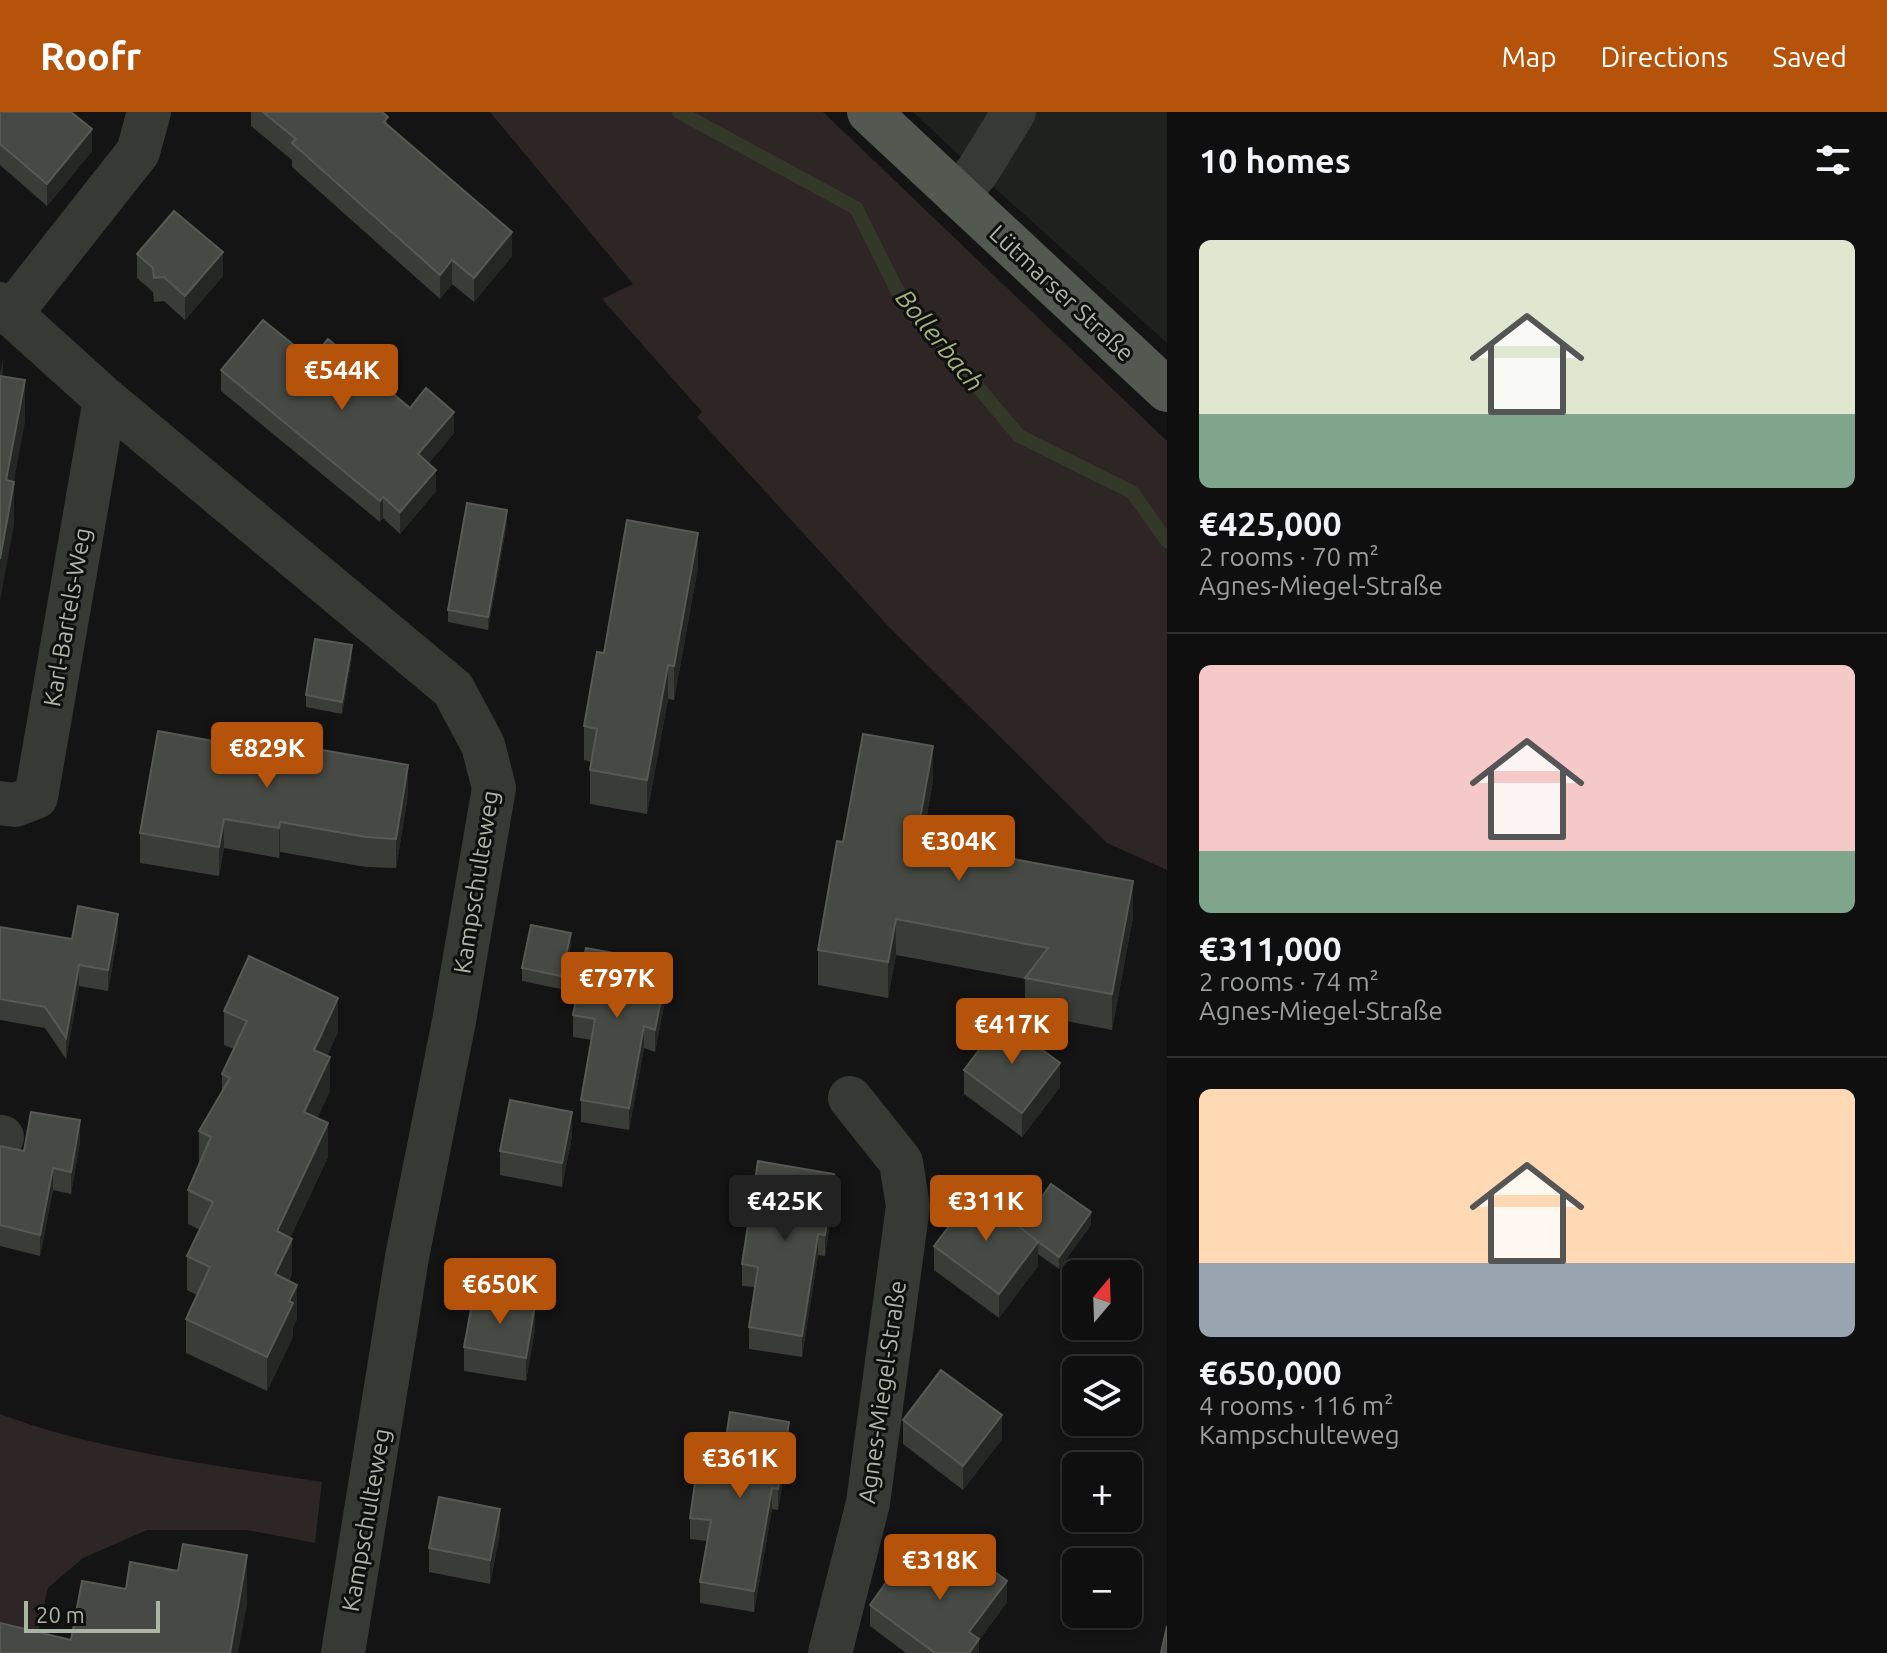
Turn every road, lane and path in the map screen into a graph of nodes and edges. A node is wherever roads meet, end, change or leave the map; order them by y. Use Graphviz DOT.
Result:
graph roads {
  1 [pos="869,112"];
  2 [pos="1014,112"];
  3 [pos="144,114"];
  4 [pos="957,195"];
  5 [pos="6,309"];
  6 [pos="1167,390"];
  7 [pos="105,399"];
  8 [pos="0,803"];
  9 [pos="850,1098"];
  10 [pos="343,1653"];
  11 [pos="830,1653"];
  1 -- 4 [label="main road, Lütmarser Straße"];
  2 -- 4 [label="street"];
  3 -- 5 [label="street, Kampschulteweg"];
  4 -- 6 [label="main road, Lütmarser Straße"];
  5 -- 7 [label="street, Kampschulteweg"];
  7 -- 8 [label="street, Karl-Bartels-Weg"];
  7 -- 10 [label="street, Kampschulteweg"];
  9 -- 11 [label="street, Agnes-Miegel-Straße"];
}
